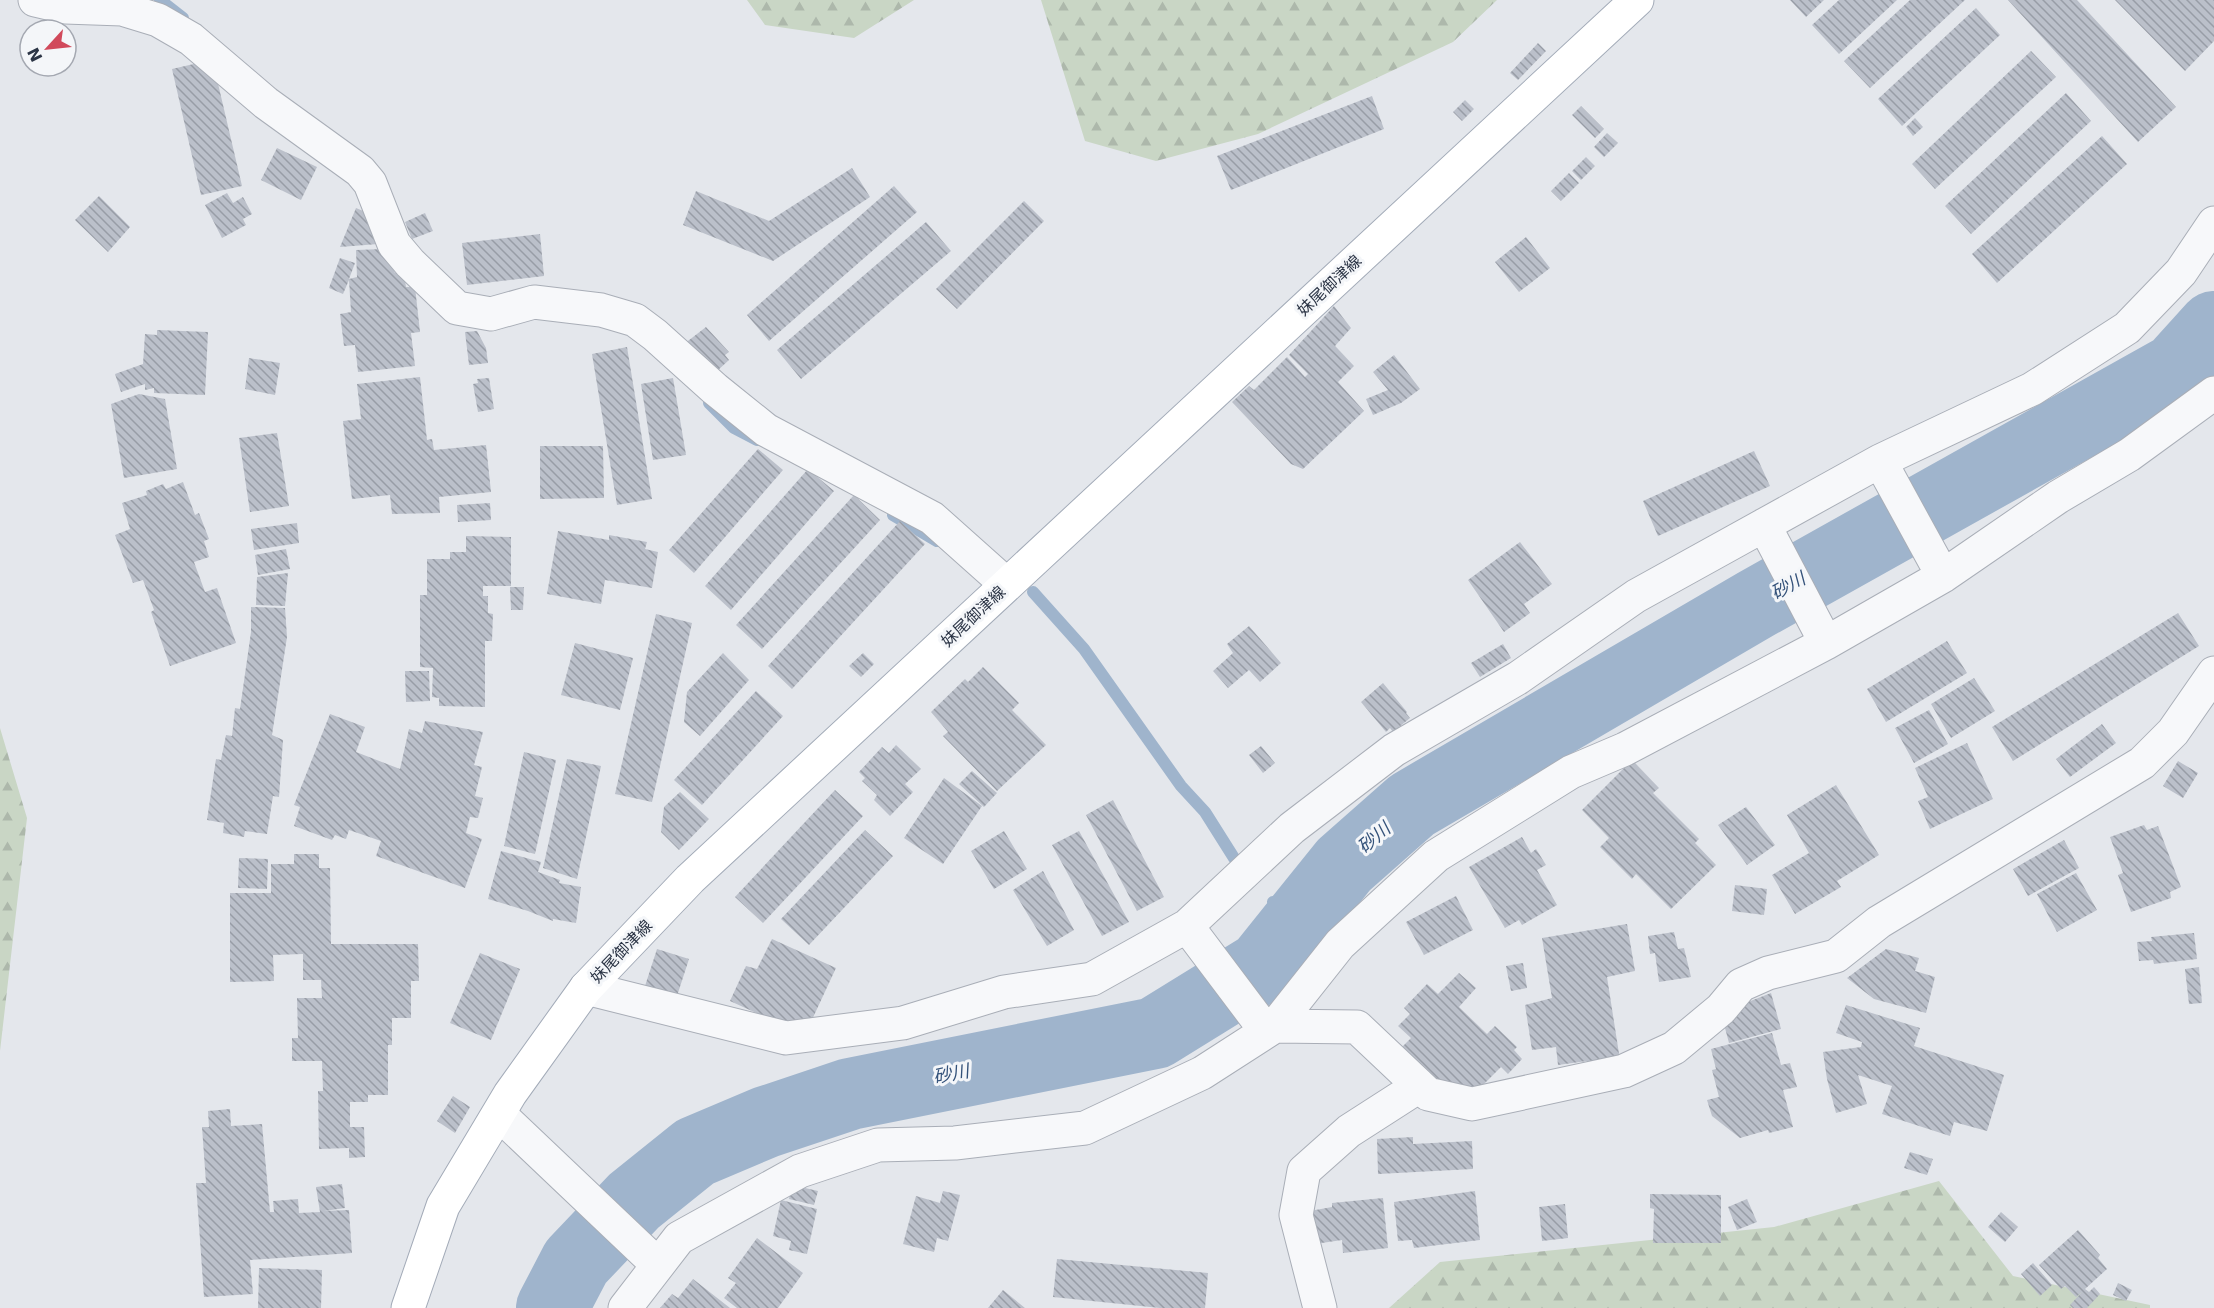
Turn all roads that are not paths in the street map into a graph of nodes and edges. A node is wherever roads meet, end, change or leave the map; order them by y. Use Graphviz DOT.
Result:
graph roads {
  1 [pos="35,0"];
  2 [pos="1637,0"];
  3 [pos="2214,223"];
  4 [pos="2214,393"];
  5 [pos="1880,461"];
  6 [pos="1764,525"];
  7 [pos="1943,576"];
  8 [pos="1006,584"];
  9 [pos="1826,643"];
  10 [pos="2214,673"];
  11 [pos="1187,926"];
  12 [pos="586,988"];
  13 [pos="1271,1029"];
  14 [pos="1419,1086"];
  15 [pos="499,1114"];
  16 [pos="658,1265"];
  17 [pos="408,1308"];
  18 [pos="625,1308"];
  19 [pos="1320,1308"];
  1 -- 8 [label="street"];
  2 -- 8 [label="main road, 妹尾御津線"];
  3 -- 5 [label="street"];
  4 -- 7 [label="street"];
  5 -- 6 [label="street"];
  5 -- 7 [label="street"];
  6 -- 9 [label="street"];
  6 -- 11 [label="street"];
  7 -- 9 [label="street"];
  8 -- 12 [label="main road, 妹尾御津線"];
  9 -- 13 [label="street"];
  10 -- 14 [label="street"];
  11 -- 12 [label="street"];
  11 -- 13 [label="street"];
  12 -- 15 [label="main road, 妹尾御津線"];
  13 -- 14 [label="street"];
  13 -- 16 [label="street"];
  14 -- 19 [label="street"];
  15 -- 16 [label="street"];
  15 -- 17 [label="main road, 妹尾御津線"];
  16 -- 18 [label="street"];
}
